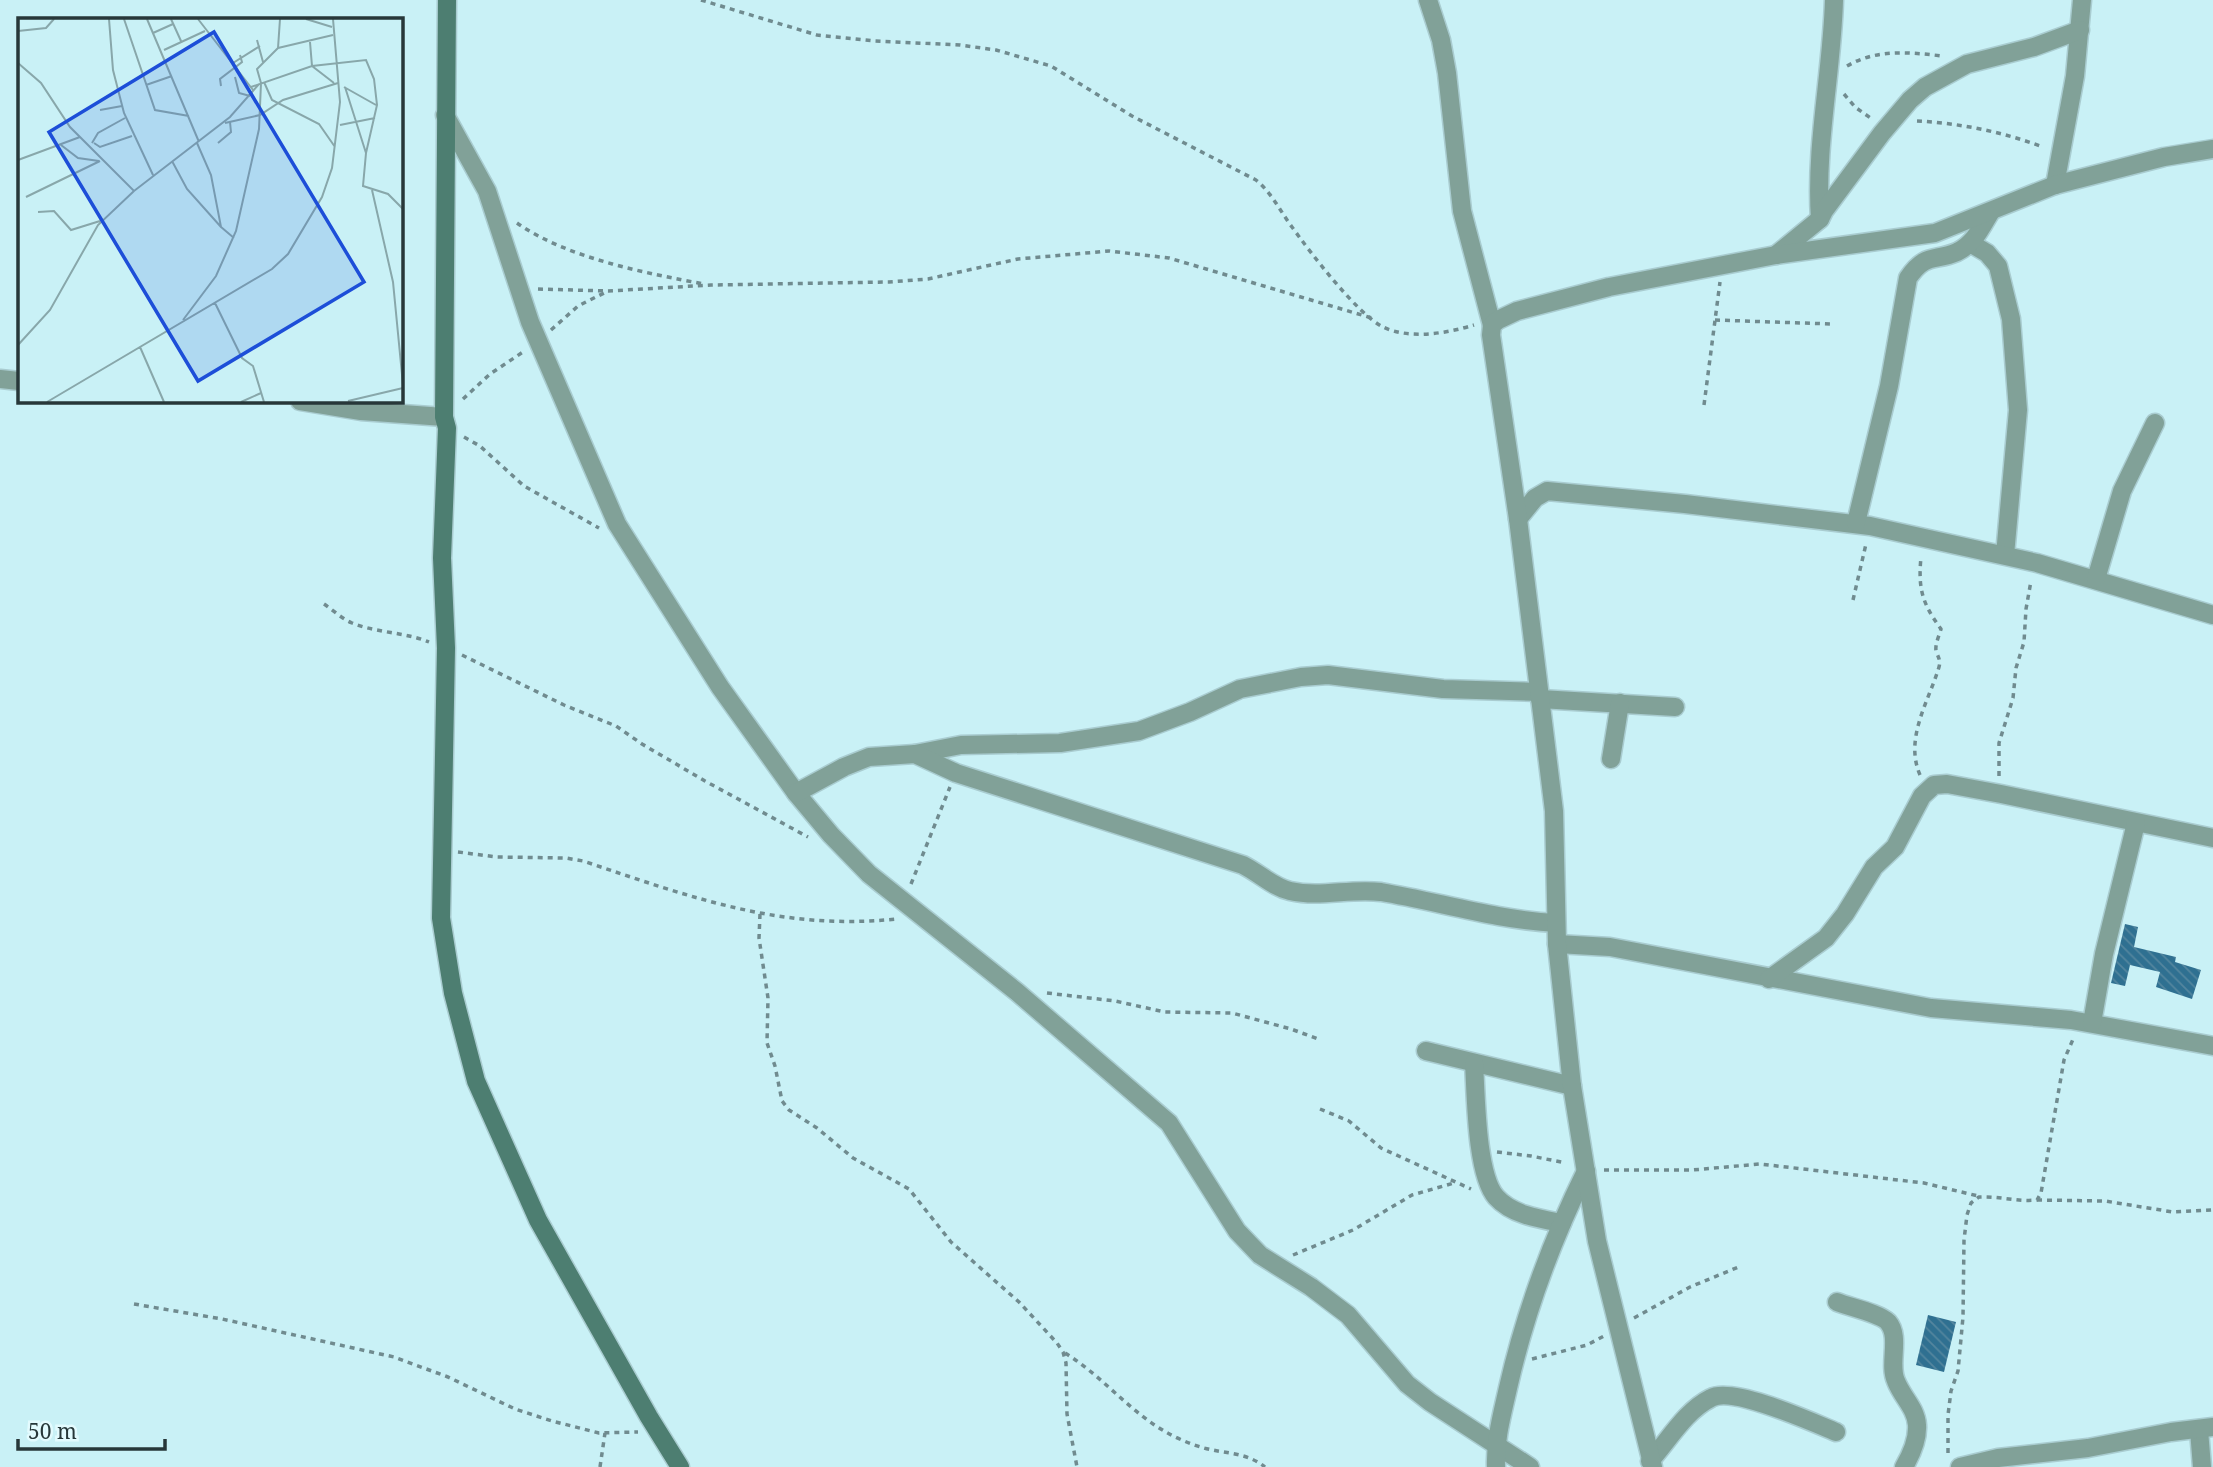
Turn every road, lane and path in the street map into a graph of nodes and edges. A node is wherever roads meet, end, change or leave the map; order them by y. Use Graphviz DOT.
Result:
graph roads {
  1 [pos="447,0"];
  2 [pos="701,0"];
  3 [pos="1427,0"];
  4 [pos="1834,0"];
  5 [pos="2082,0"];
  6 [pos="2080,30"];
  7 [pos="1975,62"];
  8 [pos="1827,76"];
  9 [pos="445,114"];
  10 [pos="1891,124"];
  11 [pos="2213,149"];
  12 [pos="2059,154"];
  13 [pos="2055,185"];
  14 [pos="493,205"];
  15 [pos="1990,213"];
  16 [pos="1820,219"];
  17 [pos="1970,243"];
  18 [pos="1776,256"];
  19 [pos="1720,266"];
  20 [pos="711,285"];
  21 [pos="518,289"];
  22 [pos="608,291"];
  23 [pos="1373,319"];
  24 [pos="1715,320"];
  25 [pos="1491,323"];
  26 [pos="1831,324"];
  27 [pos="538,342"];
  28 [pos="0,379"];
  29 [pos="18,381"];
  30 [pos="306,402"];
  31 [pos="1704,405"];
  32 [pos="445,423"];
  33 [pos="2155,423"];
  34 [pos="1518,519"];
  35 [pos="1863,524"];
  36 [pos="1923,537"];
  37 [pos="631,546"];
  38 [pos="2005,555"];
  39 [pos="2037,562"];
  40 [pos="2096,579"];
  41 [pos="1853,600"];
  42 [pos="324,604"];
  43 [pos="2213,615"];
  44 [pos="446,648"];
  45 [pos="1540,696"];
  46 [pos="1620,703"];
  47 [pos="1675,707"];
  48 [pos="915,754"];
  49 [pos="1611,759"];
  50 [pos="956,773"];
  51 [pos="1926,790"];
  52 [pos="796,793"];
  53 [pos="2001,794"];
  54 [pos="2136,823"];
  55 [pos="2213,838"];
  56 [pos="815,841"];
  57 [pos="442,850"];
  58 [pos="903,902"];
  59 [pos="760,914"];
  60 [pos="921,917"];
  61 [pos="1556,923"];
  62 [pos="1557,944"];
  63 [pos="1769,979"];
  64 [pos="1017,992"];
  65 [pos="2090,1023"];
  66 [pos="1318,1039"];
  67 [pos="2213,1046"];
  68 [pos="1426,1051"];
  69 [pos="1474,1062"];
  70 [pos="1572,1086"];
  71 [pos="1320,1109"];
  72 [pos="1482,1150"];
  73 [pos="1586,1171"];
  74 [pos="1455,1183"];
  75 [pos="1979,1197"];
  76 [pos="2037,1199"];
  77 [pos="1501,1201"];
  78 [pos="2213,1210"];
  79 [pos="1562,1223"];
  80 [pos="1272,1263"];
  81 [pos="1741,1266"];
  82 [pos="1837,1302"];
  83 [pos="134,1304"];
  84 [pos="1616,1326"];
  85 [pos="1063,1352"];
  86 [pos="1513,1364"];
  87 [pos="2206,1429"];
  88 [pos="658,1432"];
  89 [pos="1836,1432"];
  90 [pos="605,1433"];
  91 [pos="1495,1444"];
  92 [pos="1954,1460"];
  93 [pos="1651,1464"];
  94 [pos="600,1467"];
  95 [pos="680,1467"];
  96 [pos="1077,1467"];
  97 [pos="1265,1467"];
  98 [pos="1496,1467"];
  99 [pos="1530,1467"];
  100 [pos="1904,1467"];
  101 [pos="2202,1467"];
  1 -- 9 [label="street"];
  2 -- 23 [label="path"];
  3 -- 25 [label="street"];
  4 -- 8 [label="street"];
  5 -- 6 [label="street"];
  6 -- 7 [label="street"];
  6 -- 12 [label="street"];
  7 -- 8 [label="path"];
  7 -- 10 [label="street"];
  8 -- 10 [label="path"];
  8 -- 16 [label="street"];
  9 -- 14 [label="street"];
  9 -- 32 [label="street"];
  10 -- 12 [label="path"];
  10 -- 16 [label="street"];
  11 -- 13 [label="street"];
  12 -- 13 [label="street"];
  13 -- 15 [label="street"];
  14 -- 20 [label="path"];
  14 -- 21 [label="street"];
  15 -- 17 [label="street"];
  15 -- 18 [label="street"];
  16 -- 18 [label="street"];
  17 -- 35 [label="street"];
  17 -- 38 [label="street"];
  18 -- 19 [label="street"];
  19 -- 24 [label="path"];
  19 -- 25 [label="street"];
  20 -- 22 [label="path"];
  20 -- 23 [label="path"];
  21 -- 22 [label="path"];
  21 -- 27 [label="street"];
  22 -- 27 [label="path"];
  23 -- 25 [label="path"];
  24 -- 26 [label="path"];
  24 -- 31 [label="path"];
  25 -- 34 [label="street"];
  27 -- 32 [label="path"];
  27 -- 37 [label="street"];
  28 -- 29 [label="street"];
  30 -- 32 [label="street"];
  32 -- 37 [label="path"];
  32 -- 44 [label="street"];
  33 -- 40 [label="street"];
  34 -- 35 [label="street"];
  34 -- 45 [label="street"];
  35 -- 36 [label="street"];
  35 -- 41 [label="path"];
  36 -- 38 [label="street"];
  36 -- 51 [label="path"];
  37 -- 52 [label="street"];
  38 -- 39 [label="street"];
  39 -- 40 [label="street"];
  39 -- 53 [label="path"];
  40 -- 43 [label="street"];
  42 -- 44 [label="path"];
  44 -- 56 [label="path"];
  44 -- 57 [label="street"];
  45 -- 46 [label="street"];
  45 -- 48 [label="street"];
  45 -- 61 [label="street"];
  46 -- 47 [label="street"];
  46 -- 49 [label="street"];
  48 -- 50 [label="street"];
  48 -- 52 [label="street"];
  50 -- 58 [label="path"];
  50 -- 61 [label="street"];
  51 -- 53 [label="street"];
  51 -- 63 [label="street"];
  52 -- 58 [label="street"];
  53 -- 54 [label="street"];
  54 -- 55 [label="street"];
  54 -- 65 [label="street"];
  57 -- 59 [label="path"];
  57 -- 88 [label="street"];
  58 -- 60 [label="street"];
  59 -- 60 [label="path"];
  59 -- 85 [label="path"];
  60 -- 64 [label="street"];
  61 -- 62 [label="street"];
  62 -- 63 [label="street"];
  62 -- 70 [label="street"];
  63 -- 65 [label="street"];
  64 -- 66 [label="path"];
  64 -- 80 [label="street"];
  65 -- 67 [label="street"];
  65 -- 76 [label="path"];
  68 -- 69 [label="street"];
  69 -- 70 [label="street"];
  69 -- 72 [label="street"];
  70 -- 73 [label="street"];
  71 -- 74 [label="path"];
  72 -- 73 [label="path"];
  72 -- 77 [label="street"];
  73 -- 75 [label="path"];
  73 -- 79 [label="street"];
  73 -- 84 [label="street"];
  74 -- 77 [label="path"];
  74 -- 80 [label="path"];
  75 -- 76 [label="path"];
  75 -- 92 [label="path"];
  76 -- 78 [label="path"];
  77 -- 79 [label="street"];
  79 -- 86 [label="street"];
  80 -- 91 [label="street"];
  81 -- 84 [label="path"];
  82 -- 100 [label="street"];
  83 -- 90 [label="path"];
  84 -- 86 [label="path"];
  84 -- 93 [label="street"];
  85 -- 96 [label="path"];
  85 -- 97 [label="path"];
  86 -- 91 [label="street"];
  87 -- 92 [label="street"];
  87 -- 101 [label="street"];
  88 -- 90 [label="path"];
  88 -- 95 [label="street"];
  89 -- 93 [label="street"];
  90 -- 94 [label="path"];
  91 -- 98 [label="street"];
  91 -- 99 [label="street"];
}
